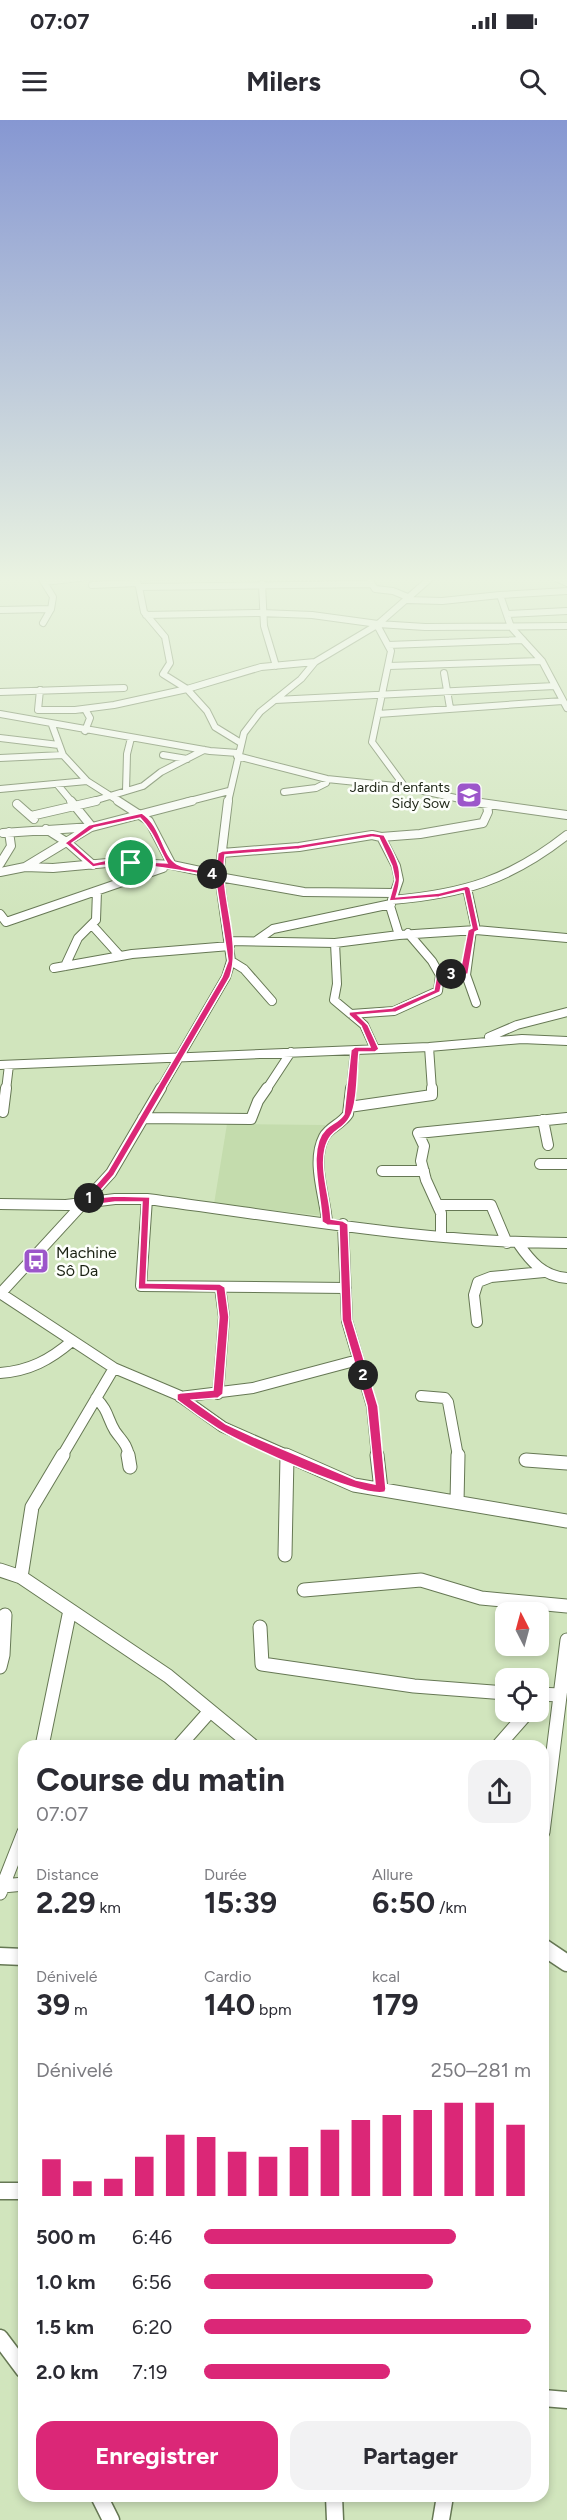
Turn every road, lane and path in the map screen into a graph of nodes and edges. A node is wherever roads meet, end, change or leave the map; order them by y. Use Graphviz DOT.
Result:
graph roads {
  1 [pos="124,688"];
  2 [pos="191,688"];
  3 [pos="289,688"];
  4 [pos="383,688"];
  5 [pos="446,688"];
  6 [pos="519,688"];
  7 [pos="556,688"];
  8 [pos="78,689"];
  9 [pos="187,689"];
  10 [pos="40,690"];
  11 [pos="0,692"];
  12 [pos="447,692"];
  13 [pos="381,695"];
  14 [pos="274,700"];
  15 [pos="562,701"];
  16 [pos="450,708"];
  17 [pos="567,708"];
  18 [pos="85,709"];
  19 [pos="42,710"];
  20 [pos="75,710"];
  21 [pos="0,714"];
  22 [pos="378,714"];
  23 [pos="41,722"];
  24 [pos="52,724"];
  25 [pos="85,731"];
  26 [pos="0,738"];
  27 [pos="131,738"];
  28 [pos="241,742"];
  29 [pos="59,745"];
  30 [pos="204,750"];
  31 [pos="63,754"];
  32 [pos="237,754"];
  33 [pos="163,755"];
  34 [pos="0,758"];
  35 [pos="188,759"];
  36 [pos="327,779"];
  37 [pos="87,781"];
  38 [pos="57,784"];
  39 [pos="405,787"];
  40 [pos="0,789"];
  41 [pos="126,791"];
  42 [pos="229,791"];
  43 [pos="284,792"];
  44 [pos="111,796"];
  45 [pos="17,804"];
  46 [pos="487,805"];
  47 [pos="75,806"];
  48 [pos="142,815"];
  49 [pos="567,815"];
  50 [pos="31,816"];
  51 [pos="92,827"];
  52 [pos="45,829"];
  53 [pos="567,835"];
  54 [pos="381,837"];
  55 [pos="68,843"];
  56 [pos="222,853"];
  57 [pos="0,864"];
  58 [pos="93,865"];
  59 [pos="172,865"];
  60 [pos="25,867"];
  61 [pos="0,872"];
  62 [pos="219,876"];
  63 [pos="467,888"];
  64 [pos="97,891"];
  65 [pos="392,899"];
  66 [pos="0,914"];
  67 [pos="92,925"];
  68 [pos="474,930"];
  69 [pos="403,934"];
  70 [pos="567,938"];
  71 [pos="255,941"];
  72 [pos="229,943"];
  73 [pos="335,943"];
  74 [pos="120,956"];
  75 [pos="231,961"];
  76 [pos="65,966"];
  77 [pos="54,968"];
  78 [pos="464,974"];
  79 [pos="440,975"];
  80 [pos="272,1001"];
  81 [pos="476,1003"];
  82 [pos="567,1012"];
  83 [pos="351,1014"];
  84 [pos="480,1041"];
  85 [pos="567,1041"];
  86 [pos="429,1047"];
  87 [pos="375,1049"];
  88 [pos="355,1050"];
  89 [pos="291,1052"];
  90 [pos="180,1056"];
  91 [pos="4,1065"];
  92 [pos="349,1107"];
  93 [pos="3,1112"];
  94 [pos="143,1118"];
  95 [pos="567,1118"];
  96 [pos="543,1120"];
  97 [pos="548,1145"];
  98 [pos="540,1164"];
  99 [pos="567,1164"];
  100 [pos="382,1171"];
  101 [pos="424,1171"];
  102 [pos="147,1199"];
  103 [pos="85,1203"];
  104 [pos="0,1204"];
  105 [pos="439,1205"];
  106 [pos="327,1222"];
  107 [pos="343,1224"];
  108 [pos="441,1237"];
  109 [pos="507,1243"];
  110 [pos="518,1243"];
  111 [pos="567,1243"];
  112 [pos="544,1272"];
  113 [pos="567,1278"];
  114 [pos="220,1287"];
  115 [pos="346,1288"];
  116 [pos="0,1293"];
  117 [pos="477,1322"];
  118 [pos="72,1341"];
  119 [pos="358,1360"];
  120 [pos="114,1368"];
  121 [pos="0,1373"];
  122 [pos="218,1394"];
  123 [pos="421,1396"];
  124 [pos="180,1397"];
  125 [pos="96,1398"];
  126 [pos="287,1456"];
  127 [pos="526,1460"];
  128 [pos="567,1463"];
  129 [pos="130,1467"];
  130 [pos="381,1489"];
  131 [pos="457,1502"];
  132 [pos="567,1521"];
  133 [pos="285,1556"];
  134 [pos="0,1570"];
  135 [pos="21,1577"];
  136 [pos="303,1590"];
  137 [pos="567,1606"];
  138 [pos="70,1610"];
  139 [pos="5,1615"];
  140 [pos="260,1627"];
  141 [pos="567,1640"];
  142 [pos="0,1666"];
  143 [pos="565,1666"];
  144 [pos="495,1693"];
  145 [pos="560,1695"];
  146 [pos="549,1696"];
  147 [pos="210,1712"];
  148 [pos="519,1722"];
  149 [pos="43,1740"];
  150 [pos="184,1740"];
  151 [pos="243,1740"];
  152 [pos="503,1740"];
  153 [pos="549,1784"];
  154 [pos="18,1848"];
  155 [pos="18,1885"];
  156 [pos="2,1889"];
  157 [pos="549,1951"];
  158 [pos="0,1956"];
  159 [pos="18,1957"];
  160 [pos="567,1963"];
  161 [pos="0,2191"];
  162 [pos="18,2191"];
  163 [pos="0,2338"];
  164 [pos="18,2360"];
  165 [pos="549,2398"];
  166 [pos="567,2400"];
  167 [pos="102,2502"];
  168 [pos="334,2502"];
  169 [pos="444,2502"];
  170 [pos="111,2520"];
  171 [pos="335,2520"];
  172 [pos="441,2520"];
  1 -- 8 [label="street"];
  2 -- 9 [label="street"];
  3 -- 14 [label="street"];
  4 -- 13 [label="street"];
  5 -- 12 [label="street"];
  6 -- 12 [label="street"];
  7 -- 15 [label="street"];
  8 -- 10 [label="street"];
  8 -- 20 [label="street"];
  9 -- 18 [label="street"];
  9 -- 28 [label="street"];
  10 -- 11 [label="street"];
  10 -- 19 [label="street"];
  12 -- 13 [label="street"];
  12 -- 16 [label="street"];
  13 -- 14 [label="street"];
  13 -- 22 [label="street"];
  14 -- 28 [label="street"];
  15 -- 16 [label="street"];
  15 -- 17 [label="street"];
  16 -- 22 [label="street"];
  18 -- 20 [label="street"];
  18 -- 25 [label="street"];
  19 -- 20 [label="street"];
  19 -- 23 [label="street"];
  21 -- 23 [label="street"];
  22 -- 39 [label="street"];
  23 -- 24 [label="street"];
  24 -- 25 [label="street"];
  24 -- 29 [label="street"];
  25 -- 27 [label="street"];
  26 -- 29 [label="street"];
  27 -- 30 [label="street"];
  27 -- 41 [label="street"];
  28 -- 32 [label="street"];
  29 -- 31 [label="street"];
  30 -- 32 [label="street"];
  30 -- 35 [label="street"];
  31 -- 34 [label="street"];
  31 -- 37 [label="street"];
  32 -- 36 [label="street"];
  32 -- 42 [label="street"];
  33 -- 35 [label="street"];
  35 -- 41 [label="street"];
  36 -- 39 [label="street"];
  36 -- 43 [label="street"];
  37 -- 38 [label="street"];
  37 -- 44 [label="street"];
  38 -- 40 [label="street"];
  38 -- 47 [label="street"];
  39 -- 46 [label="street"];
  41 -- 44 [label="street"];
  42 -- 48 [label="street"];
  42 -- 56 [label="street"];
  44 -- 47 [label="street"];
  44 -- 48 [label="street"];
  45 -- 50 [label="street"];
  46 -- 49 [label="street"];
  46 -- 54 [label="street"];
  47 -- 50 [label="street"];
  47 -- 51 [label="street"];
  48 -- 51 [label="street"];
  48 -- 59 [label="street"];
  50 -- 52 [label="street"];
  51 -- 52 [label="street"];
  51 -- 55 [label="street"];
  52 -- 55 [label="street"];
  52 -- 57 [label="street"];
  53 -- 63 [label="street"];
  54 -- 56 [label="street"];
  54 -- 65 [label="street"];
  55 -- 58 [label="street"];
  55 -- 60 [label="street"];
  56 -- 62 [label="street"];
  58 -- 59 [label="street"];
  58 -- 60 [label="street"];
  59 -- 62 [label="street"];
  59 -- 64 [label="street"];
  60 -- 61 [label="street"];
  62 -- 65 [label="street"];
  62 -- 72 [label="street"];
  63 -- 65 [label="street"];
  63 -- 68 [label="street"];
  64 -- 66 [label="street"];
  64 -- 67 [label="street"];
  65 -- 69 [label="street"];
  65 -- 71 [label="street"];
  67 -- 74 [label="street"];
  67 -- 76 [label="street"];
  68 -- 69 [label="street"];
  68 -- 70 [label="street"];
  68 -- 78 [label="street"];
  69 -- 73 [label="street"];
  69 -- 79 [label="street"];
  71 -- 72 [label="street"];
  71 -- 73 [label="street"];
  72 -- 74 [label="street"];
  72 -- 75 [label="street"];
  73 -- 83 [label="street"];
  74 -- 76 [label="street"];
  75 -- 80 [label="street"];
  75 -- 90 [label="street"];
  76 -- 77 [label="street"];
  78 -- 79 [label="street"];
  78 -- 81 [label="street"];
  79 -- 83 [label="street"];
  82 -- 84 [label="street"];
  83 -- 87 [label="street"];
  84 -- 85 [label="street"];
  84 -- 86 [label="street"];
  86 -- 87 [label="street"];
  86 -- 92 [label="street"];
  87 -- 88 [label="street"];
  88 -- 89 [label="street"];
  88 -- 92 [label="street"];
  89 -- 90 [label="street"];
  89 -- 94 [label="street"];
  90 -- 91 [label="street"];
  90 -- 94 [label="street"];
  91 -- 93 [label="street"];
  92 -- 106 [label="street"];
  94 -- 103 [label="street"];
  95 -- 96 [label="street"];
  96 -- 97 [label="street"];
  96 -- 101 [label="street"];
  98 -- 99 [label="street"];
  100 -- 101 [label="street"];
  101 -- 105 [label="street"];
  102 -- 103 [label="street"];
  102 -- 106 [label="street"];
  102 -- 114 [label="street"];
  103 -- 104 [label="street"];
  103 -- 116 [label="street"];
  105 -- 108 [label="street"];
  105 -- 109 [label="street"];
  106 -- 107 [label="street"];
  107 -- 108 [label="street"];
  107 -- 115 [label="street"];
  108 -- 109 [label="street"];
  109 -- 110 [label="street"];
  110 -- 111 [label="street"];
  110 -- 112 [label="street"];
  112 -- 113 [label="street"];
  112 -- 117 [label="street"];
  114 -- 115 [label="street"];
  114 -- 122 [label="street"];
  115 -- 119 [label="street"];
  116 -- 118 [label="street"];
  118 -- 120 [label="street"];
  118 -- 121 [label="street"];
  119 -- 122 [label="street"];
  119 -- 130 [label="street"];
  120 -- 124 [label="street"];
  120 -- 125 [label="street"];
  122 -- 124 [label="street"];
  123 -- 131 [label="street"];
  124 -- 126 [label="street"];
  125 -- 129 [label="street"];
  125 -- 135 [label="street"];
  126 -- 130 [label="street"];
  126 -- 133 [label="street"];
  127 -- 128 [label="street"];
  130 -- 131 [label="street"];
  131 -- 132 [label="street"];
  134 -- 135 [label="street"];
  135 -- 138 [label="street"];
  136 -- 137 [label="street"];
  138 -- 147 [label="street"];
  138 -- 149 [label="street"];
  139 -- 142 [label="street"];
  140 -- 144 [label="street"];
  141 -- 143 [label="street"];
  143 -- 145 [label="street"];
  145 -- 146 [label="street"];
  145 -- 153 [label="street"];
  147 -- 150 [label="street"];
  147 -- 151 [label="street"];
  148 -- 152 [label="street"];
  154 -- 156 [label="street"];
  155 -- 156 [label="street"];
  157 -- 160 [label="street"];
  158 -- 159 [label="street"];
  161 -- 162 [label="street"];
  163 -- 164 [label="street"];
  165 -- 166 [label="street"];
  167 -- 170 [label="street"];
  168 -- 171 [label="street"];
  169 -- 172 [label="street"];
}
